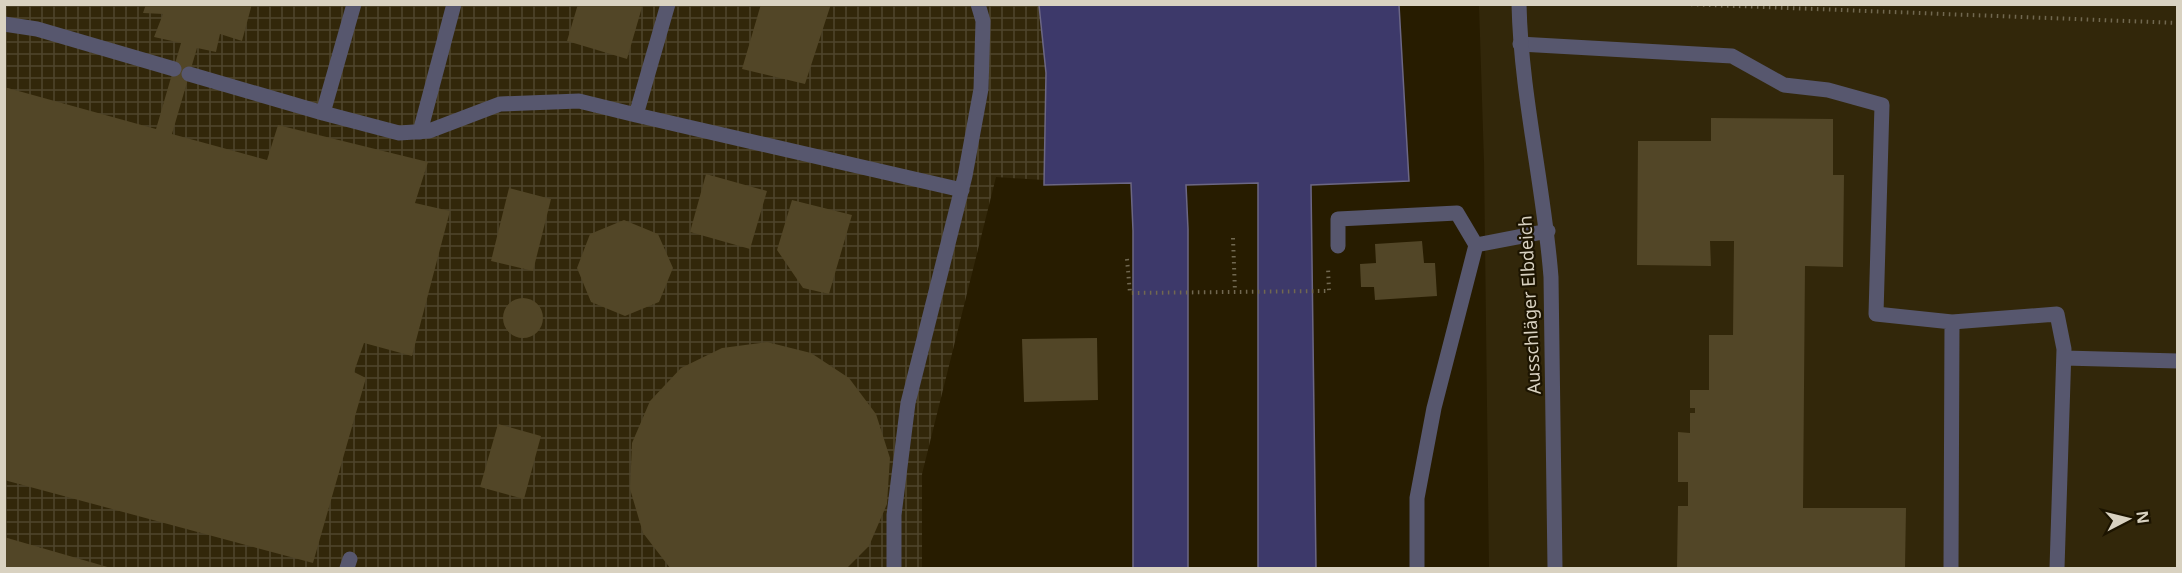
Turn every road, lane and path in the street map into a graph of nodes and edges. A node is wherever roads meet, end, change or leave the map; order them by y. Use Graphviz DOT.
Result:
graph roads {
  1 [pos="354,4"];
  2 [pos="454,4"];
  3 [pos="668,4"];
  4 [pos="978,4"];
  5 [pos="1519,4"];
  6 [pos="1684,4"];
  7 [pos="2178,23"];
  8 [pos="4,24"];
  9 [pos="1520,44"];
  10 [pos="174,69"];
  11 [pos="189,74"];
  12 [pos="323,113"];
  13 [pos="636,115"];
  14 [pos="420,132"];
  15 [pos="962,190"];
  16 [pos="1548,231"];
  17 [pos="1233,238"];
  18 [pos="1476,245"];
  19 [pos="1332,252"];
  20 [pos="1127,259"];
  21 [pos="1235,292"];
  22 [pos="1952,322"];
  23 [pos="2064,358"];
  24 [pos="2178,360"];
  25 [pos="894,568"];
  26 [pos="1417,568"];
  27 [pos="1555,568"];
  28 [pos="1950,568"];
  29 [pos="2057,568"];
  1 -- 12 [label="street"];
  2 -- 14 [label="street"];
  3 -- 13 [label="street"];
  4 -- 15 [label="street"];
  5 -- 9 [label="street, Ausschläger Elbdeich"];
  6 -- 7 [label="path"];
  8 -- 10 [label="street"];
  9 -- 16 [label="street, Ausschläger Elbdeich"];
  9 -- 22 [label="street"];
  11 -- 12 [label="street"];
  12 -- 14 [label="street"];
  13 -- 14 [label="street"];
  13 -- 15 [label="street"];
  15 -- 25 [label="street"];
  16 -- 18 [label="street"];
  16 -- 27 [label="street, Ausschläger Elbdeich"];
  17 -- 21 [label="path"];
  18 -- 19 [label="street"];
  18 -- 26 [label="street"];
  19 -- 21 [label="path"];
  20 -- 21 [label="path"];
  22 -- 23 [label="street"];
  22 -- 28 [label="street"];
  23 -- 24 [label="street"];
  23 -- 29 [label="street"];
}
